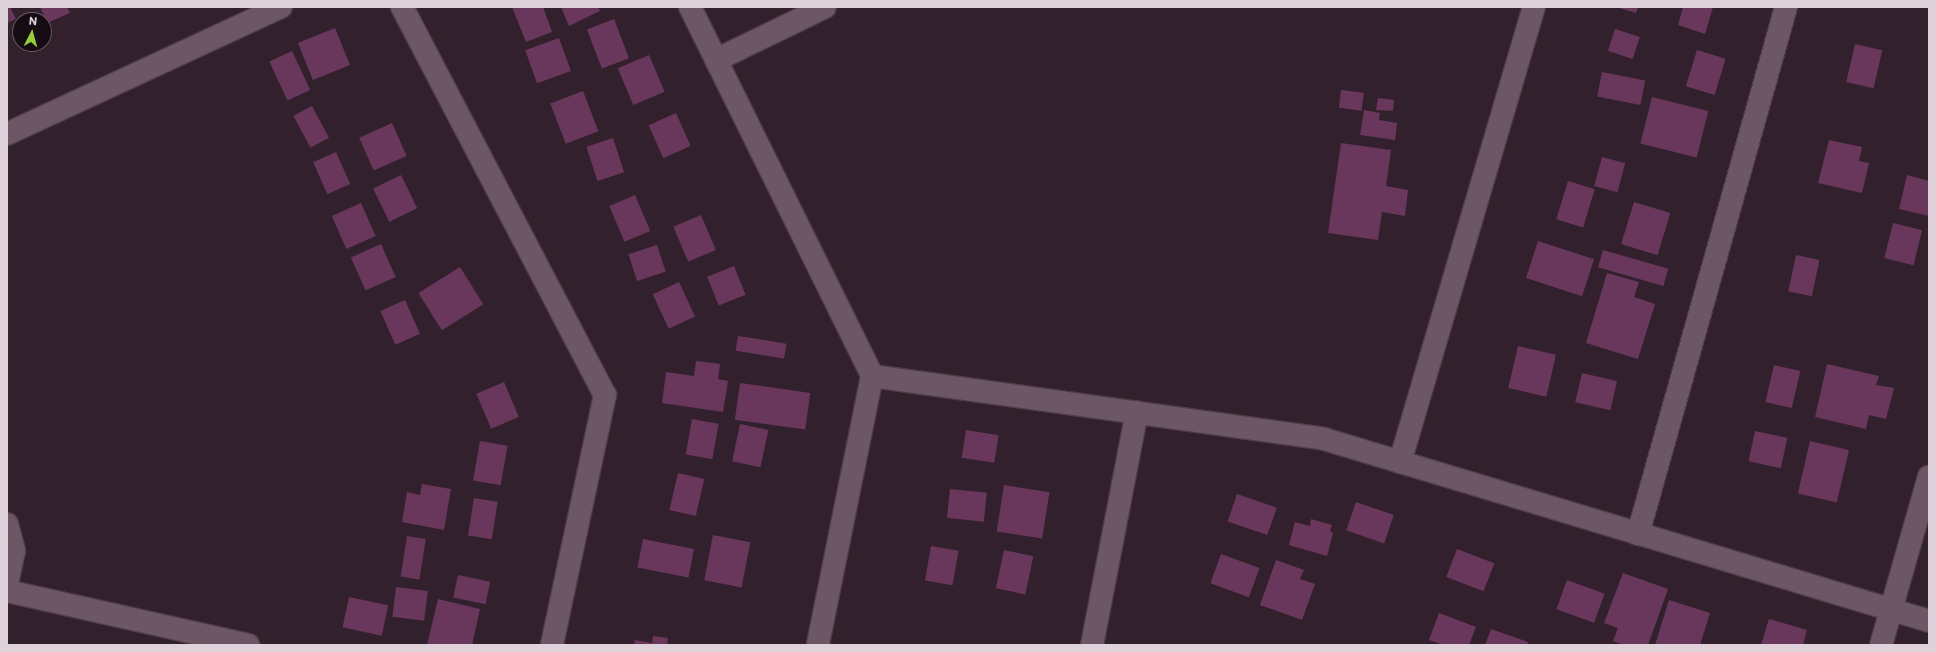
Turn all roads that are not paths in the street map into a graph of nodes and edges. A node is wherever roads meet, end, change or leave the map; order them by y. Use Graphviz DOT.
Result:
graph roads {
  1 [pos="280,7"];
  2 [pos="402,7"];
  3 [pos="690,7"];
  4 [pos="825,7"];
  5 [pos="1534,7"];
  6 [pos="1786,7"];
  7 [pos="716,60"];
  8 [pos="7,134"];
  9 [pos="872,376"];
  10 [pos="1137,412"];
  11 [pos="1400,462"];
  12 [pos="1929,477"];
  13 [pos="7,524"];
  14 [pos="1638,534"];
  15 [pos="7,584"];
  16 [pos="7,591"];
  17 [pos="1892,610"];
  18 [pos="1929,621"];
  19 [pos="248,645"];
  20 [pos="552,645"];
  21 [pos="818,645"];
  22 [pos="1092,645"];
  23 [pos="1881,645"];
  1 -- 8 [label="street"];
  2 -- 20 [label="street"];
  3 -- 7 [label="street"];
  4 -- 7 [label="street"];
  5 -- 11 [label="street"];
  6 -- 14 [label="street"];
  7 -- 9 [label="street"];
  9 -- 10 [label="street"];
  9 -- 21 [label="street"];
  10 -- 11 [label="street"];
  10 -- 22 [label="street"];
  11 -- 14 [label="street"];
  12 -- 17 [label="street"];
  13 -- 15 [label="street"];
  14 -- 17 [label="street"];
  16 -- 19 [label="street"];
  17 -- 18 [label="street"];
  17 -- 23 [label="street"];
}
